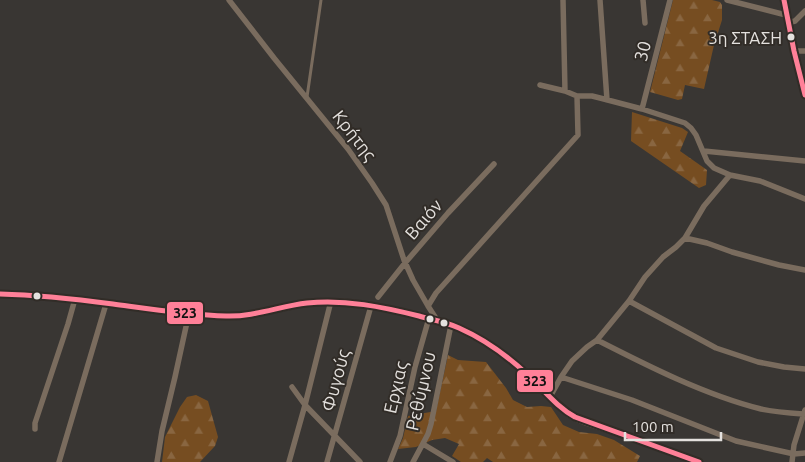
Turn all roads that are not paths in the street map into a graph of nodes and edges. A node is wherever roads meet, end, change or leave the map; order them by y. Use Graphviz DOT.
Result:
graph roads {
  1 [pos="229,0"];
  2 [pos="321,0"];
  3 [pos="563,0"];
  4 [pos="600,0"];
  5 [pos="643,0"];
  6 [pos="670,0"];
  7 [pos="727,0"];
  8 [pos="784,0"];
  9 [pos="805,11"];
  10 [pos="786,15"];
  11 [pos="645,23"];
  12 [pos="788,23"];
  13 [pos="794,51"];
  14 [pos="805,51"];
  15 [pos="540,85"];
  16 [pos="565,91"];
  17 [pos="577,96"];
  18 [pos="805,96"];
  19 [pos="307,98"];
  20 [pos="607,100"];
  21 [pos="642,109"];
  22 [pos="704,151"];
  23 [pos="805,161"];
  24 [pos="494,164"];
  25 [pos="730,175"];
  26 [pos="805,199"];
  27 [pos="685,238"];
  28 [pos="405,263"];
  29 [pos="805,270"];
  30 [pos="0,294"];
  31 [pos="378,297"];
  32 [pos="75,299"];
  33 [pos="331,301"];
  34 [pos="629,301"];
  35 [pos="106,304"];
  36 [pos="371,306"];
  37 [pos="428,306"];
  38 [pos="189,313"];
  39 [pos="429,318"];
  40 [pos="437,320"];
  41 [pos="451,325"];
  42 [pos="597,340"];
  43 [pos="805,369"];
  44 [pos="561,376"];
  45 [pos="292,387"];
  46 [pos="550,397"];
  47 [pos="305,405"];
  48 [pos="804,412"];
  49 [pos="35,429"];
  50 [pos="335,437"];
  51 [pos="423,444"];
  52 [pos="805,453"];
  53 [pos="794,454"];
  54 [pos="59,462"];
  55 [pos="157,462"];
  56 [pos="289,462"];
  57 [pos="327,462"];
  58 [pos="360,462"];
  59 [pos="390,462"];
  60 [pos="413,462"];
  61 [pos="453,462"];
  62 [pos="699,462"];
  63 [pos="792,462"];
  1 -- 19 [label="street, Κρήτης"];
  2 -- 19 [label="lane"];
  3 -- 16 [label="street"];
  4 -- 20 [label="street"];
  5 -- 11 [label="street"];
  6 -- 21 [label="street, 30"];
  7 -- 10 [label="street"];
  8 -- 10 [label="street"];
  9 -- 12 [label="street"];
  10 -- 12 [label="street"];
  12 -- 13 [label="street"];
  13 -- 14 [label="street"];
  13 -- 18 [label="street"];
  15 -- 16 [label="street"];
  16 -- 17 [label="street"];
  17 -- 20 [label="street"];
  17 -- 37 [label="street"];
  19 -- 28 [label="street, Κρήτης"];
  20 -- 21 [label="street"];
  21 -- 22 [label="street"];
  22 -- 23 [label="street"];
  22 -- 25 [label="street"];
  24 -- 28 [label="street, Βαιόν"];
  25 -- 26 [label="street"];
  25 -- 27 [label="street"];
  27 -- 29 [label="street"];
  27 -- 34 [label="street"];
  28 -- 31 [label="street, Βαιόν"];
  28 -- 37 [label="street, Κρήτης"];
  30 -- 32 [label="street"];
  32 -- 35 [label="street"];
  32 -- 49 [label="street"];
  33 -- 36 [label="street"];
  33 -- 38 [label="street"];
  33 -- 47 [label="street"];
  34 -- 42 [label="street"];
  34 -- 43 [label="street"];
  35 -- 38 [label="street"];
  35 -- 54 [label="street"];
  36 -- 39 [label="street"];
  36 -- 50 [label="street, Φυγούς"];
  37 -- 40 [label="street, Κρήτης"];
  38 -- 55 [label="street"];
  39 -- 40 [label="street"];
  39 -- 59 [label="street, Ερχιας"];
  40 -- 41 [label="street"];
  41 -- 46 [label="street"];
  41 -- 51 [label="street, Ρεθύμνου"];
  42 -- 44 [label="street"];
  42 -- 48 [label="street"];
  44 -- 46 [label="street"];
  44 -- 53 [label="street"];
  45 -- 47 [label="street"];
  46 -- 62 [label="street"];
  47 -- 50 [label="street"];
  47 -- 56 [label="street"];
  48 -- 53 [label="street"];
  50 -- 57 [label="street, Φυγούς"];
  50 -- 58 [label="street"];
  51 -- 60 [label="street, Ρεθύμνου"];
  51 -- 61 [label="street"];
  52 -- 53 [label="street"];
  53 -- 63 [label="street"];
}
